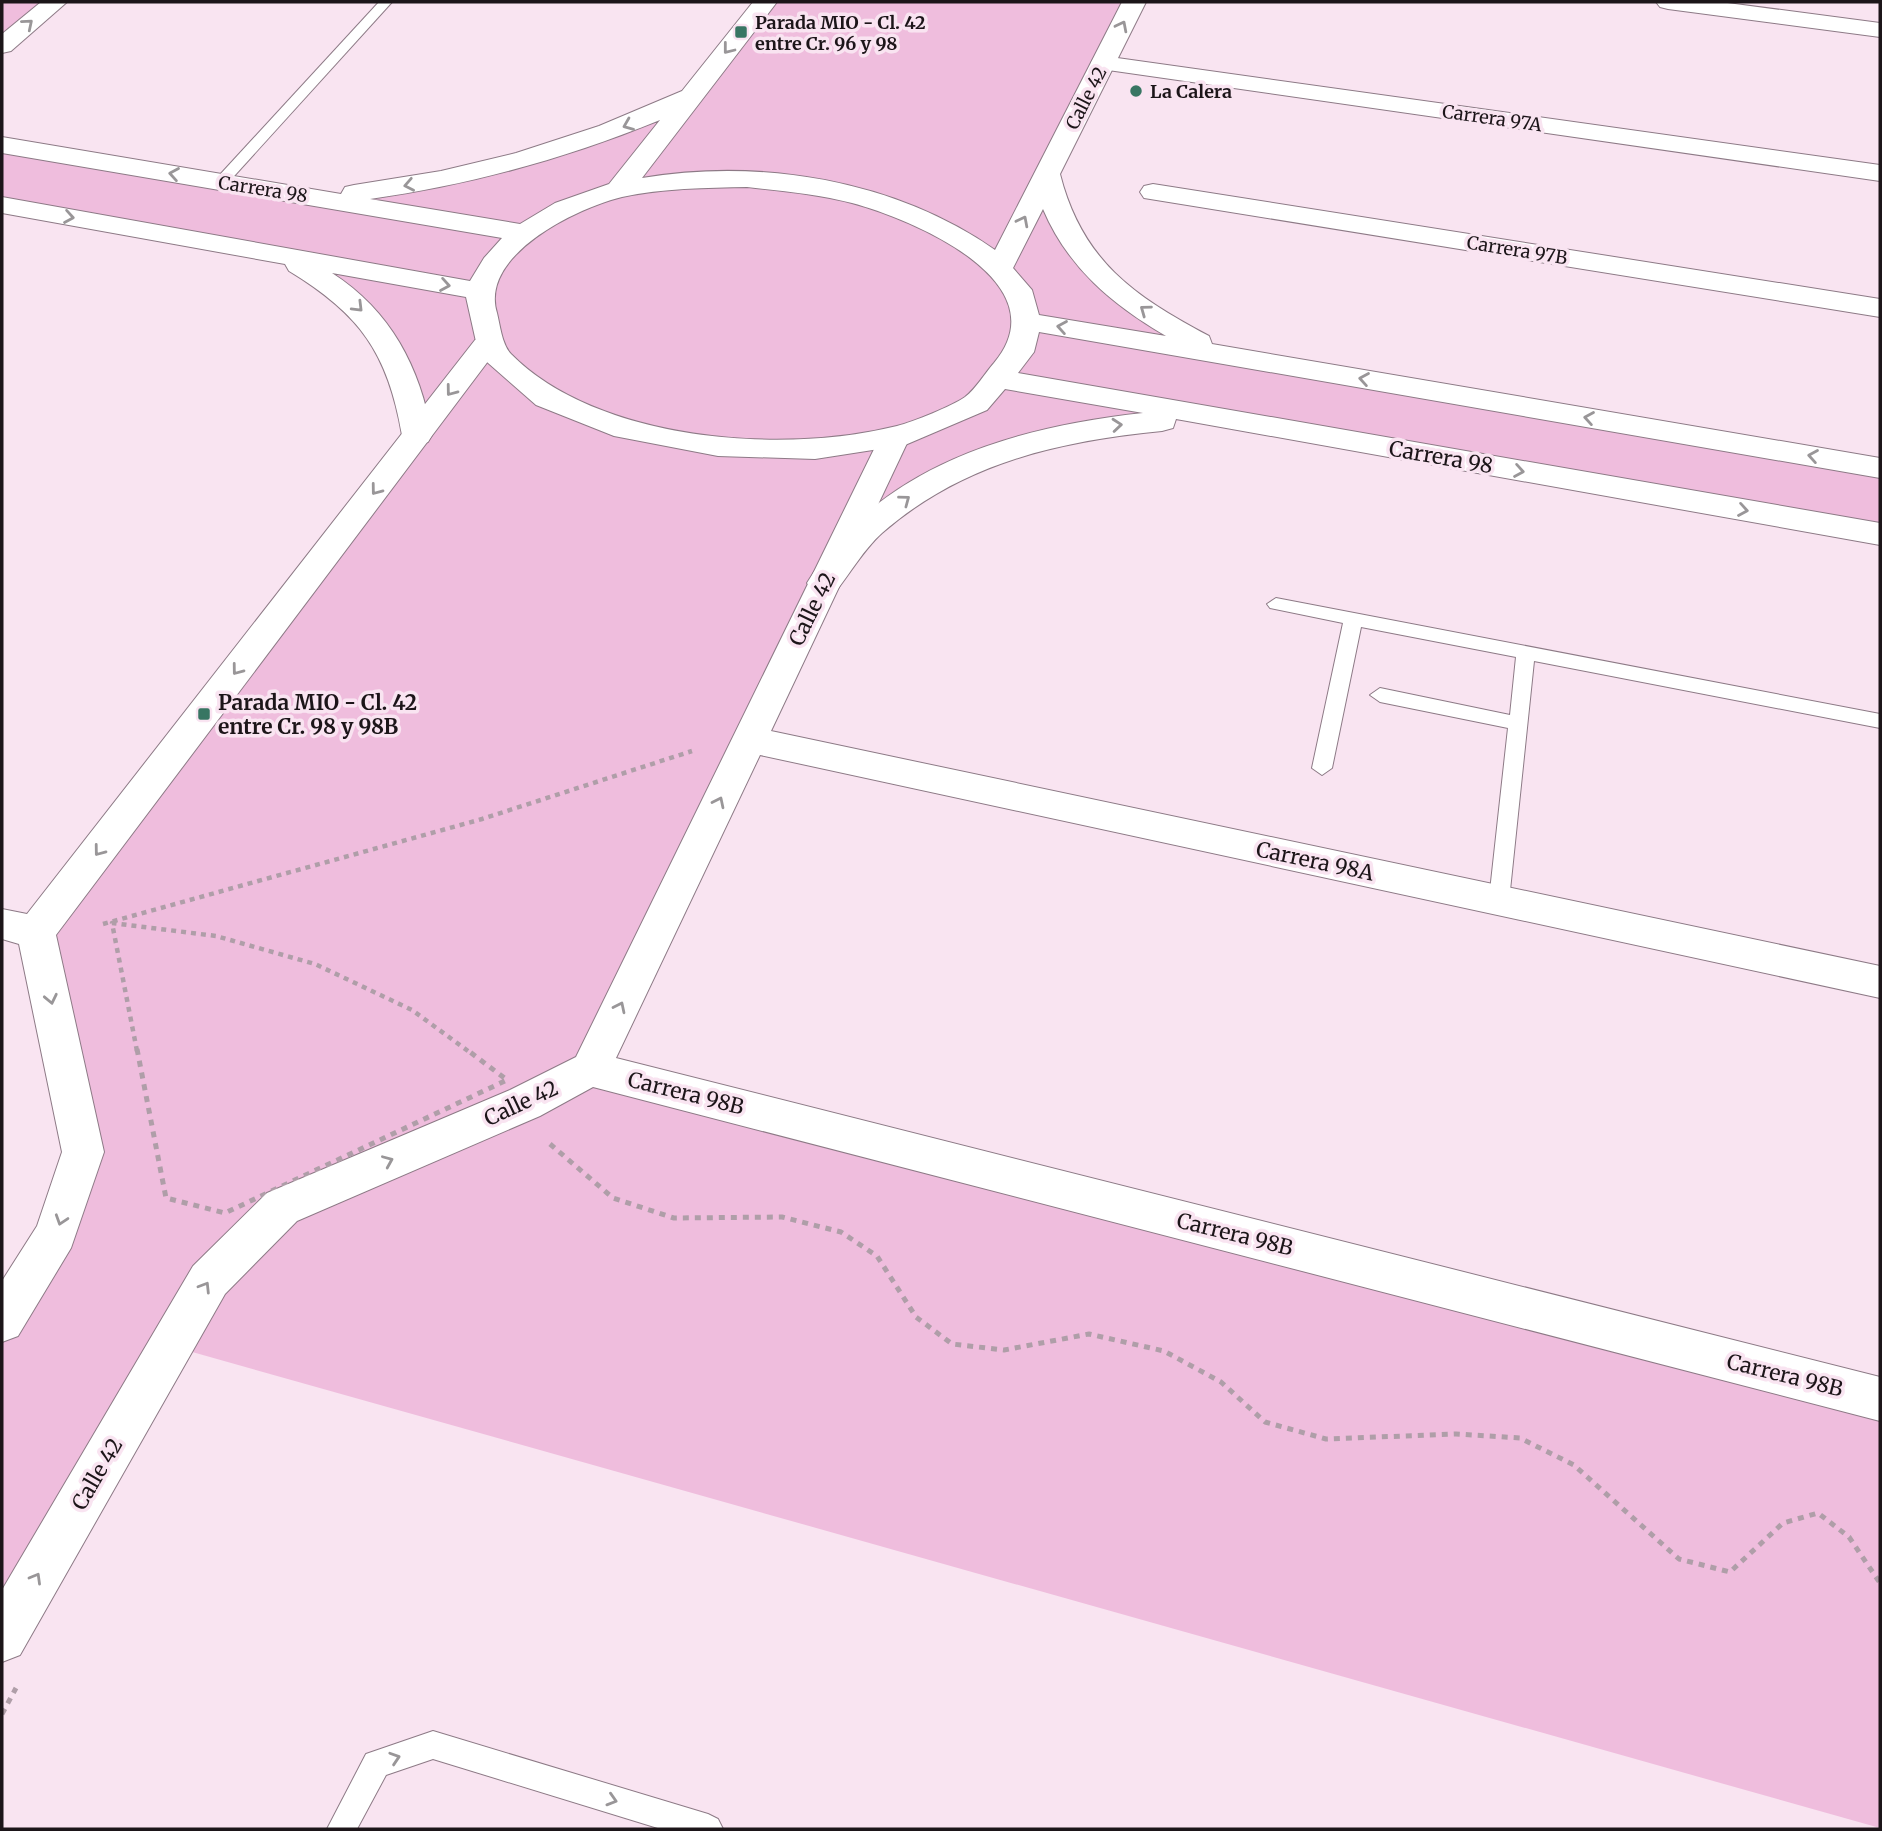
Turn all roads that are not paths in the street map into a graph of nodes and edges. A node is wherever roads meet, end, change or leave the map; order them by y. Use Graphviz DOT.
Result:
graph roads {
  1 [pos="54,2"];
  2 [pos="386,2"];
  3 [pos="765,2"];
  4 [pos="1134,2"];
  5 [pos="1668,2"];
  6 [pos="1880,30"];
  7 [pos="2,46"];
  8 [pos="1103,63"];
  9 [pos="690,97"];
  10 [pos="2,145"];
  11 [pos="1880,173"];
  12 [pos="1047,174"];
  13 [pos="220,182"];
  14 [pos="620,187"];
  15 [pos="1153,192"];
  16 [pos="313,197"];
  17 [pos="2,205"];
  18 [pos="524,233"];
  19 [pos="281,256"];
  20 [pos="999,269"];
  21 [pos="480,291"];
  22 [pos="1880,308"];
  23 [pos="1026,321"];
  24 [pos="485,346"];
  25 [pos="1226,356"];
  26 [pos="1002,379"];
  27 [pos="1259,425"];
  28 [pos="417,435"];
  29 [pos="894,439"];
  30 [pos="1880,468"];
  31 [pos="1880,534"];
  32 [pos="824,583"];
  33 [pos="1276,604"];
  34 [pos="1353,619"];
  35 [pos="1526,652"];
  36 [pos="1380,695"];
  37 [pos="1880,721"];
  38 [pos="1516,723"];
  39 [pos="749,739"];
  40 [pos="1322,768"];
  41 [pos="1499,900"];
  42 [pos="19,928"];
  43 [pos="1880,982"];
  44 [pos="590,1069"];
  45 [pos="2,1321"];
  46 [pos="1880,1399"];
  47 [pos="2,1637"];
  48 [pos="341,1829"];
  49 [pos="708,1829"];
  7 -- 1 [label="street, one-way"];
  2 -- 13 [label="lane"];
  3 -- 9 [label="street, one-way"];
  8 -- 4 [label="street, Calle 42, one-way"];
  5 -- 6 [label="street"];
  8 -- 11 [label="street, Carrera 97A"];
  8 -- 12 [label="street, Calle 42"];
  9 -- 14 [label="street"];
  9 -- 16 [label="street, one-way"];
  13 -- 10 [label="street, Carrera 98, one-way"];
  20 -- 12 [label="street, Calle 42, one-way"];
  25 -- 12 [label="street, one-way"];
  13 -- 16 [label="street, Carrera 98"];
  14 -- 18 [label="street"];
  14 -- 20 [label="street"];
  15 -- 22 [label="street, Carrera 97B"];
  16 -- 18 [label="street, Carrera 98"];
  17 -- 19 [label="street, one-way"];
  18 -- 21 [label="street"];
  19 -- 21 [label="street, one-way"];
  19 -- 28 [label="street, one-way"];
  20 -- 23 [label="street"];
  21 -- 24 [label="street"];
  25 -- 23 [label="street, one-way"];
  23 -- 26 [label="street"];
  24 -- 28 [label="street, one-way"];
  24 -- 29 [label="street"];
  30 -- 25 [label="street, one-way"];
  26 -- 27 [label="street, Carrera 98"];
  26 -- 29 [label="street"];
  27 -- 31 [label="street, Carrera 98, one-way"];
  32 -- 27 [label="street, one-way"];
  28 -- 42 [label="street, one-way"];
  29 -- 32 [label="street, Calle 42"];
  32 -- 39 [label="street, Calle 42"];
  33 -- 34 [label="lane"];
  34 -- 35 [label="lane"];
  34 -- 40 [label="lane"];
  35 -- 37 [label="lane"];
  35 -- 38 [label="lane"];
  36 -- 38 [label="lane"];
  38 -- 41 [label="lane"];
  39 -- 41 [label="street, Carrera 98A"];
  44 -- 39 [label="street, Calle 42, one-way"];
  41 -- 43 [label="street, Carrera 98A"];
  42 -- 45 [label="street, one-way"];
  44 -- 46 [label="street, Carrera 98B"];
  47 -- 44 [label="street, Calle 42, one-way"];
  48 -- 49 [label="lane, one-way"];
}
